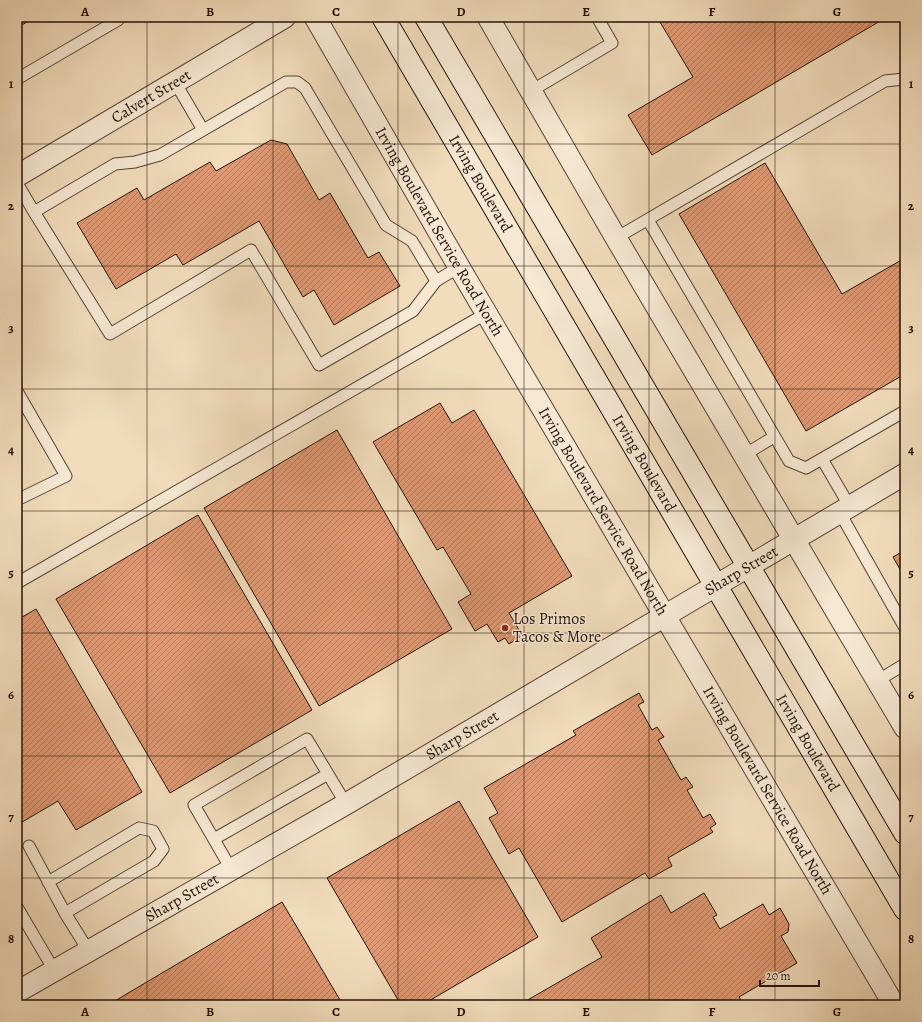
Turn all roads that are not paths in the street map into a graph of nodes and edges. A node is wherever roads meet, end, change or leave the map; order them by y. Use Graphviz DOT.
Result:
graph roads {
  1 [pos="116,17"];
  2 [pos="285,17"];
  3 [pos="315,17"];
  4 [pos="383,17"];
  5 [pos="426,17"];
  6 [pos="488,17"];
  7 [pos="597,17"];
  8 [pos="17,79"];
  9 [pos="905,81"];
  10 [pos="175,82"];
  11 [pos="531,91"];
  12 [pos="203,130"];
  13 [pos="17,176"];
  14 [pos="17,183"];
  15 [pos="34,212"];
  16 [pos="648,220"];
  17 [pos="616,238"];
  18 [pos="459,267"];
  19 [pos="436,281"];
  20 [pos="487,313"];
  21 [pos="17,391"];
  22 [pos="905,411"];
  23 [pos="774,437"];
  24 [pos="744,455"];
  25 [pos="822,459"];
  26 [pos="905,474"];
  27 [pos="17,500"];
  28 [pos="845,510"];
  29 [pos="795,538"];
  30 [pos="748,565"];
  31 [pos="17,583"];
  32 [pos="716,584"];
  33 [pos="665,614"];
  34 [pos="905,628"];
  35 [pos="905,664"];
  36 [pos="877,681"];
  37 [pos="905,728"];
  38 [pos="328,774"];
  39 [pos="346,804"];
  40 [pos="905,833"];
  41 [pos="214,839"];
  42 [pos="29,846"];
  43 [pos="231,869"];
  44 [pos="48,882"];
  45 [pos="905,909"];
  46 [pos="18,910"];
  47 [pos="65,913"];
  48 [pos="88,950"];
  49 [pos="54,970"];
  50 [pos="17,992"];
  51 [pos="894,1005"];
  1 -- 8 [label="lane"];
  2 -- 10 [label="street, Calvert Street"];
  3 -- 18 [label="street, Irving Boulevard Service Road North"];
  4 -- 32 [label="main road, Irving Boulevard"];
  5 -- 30 [label="main road"];
  6 -- 11 [label="street"];
  7 -- 11 [label="lane"];
  9 -- 16 [label="lane"];
  10 -- 12 [label="lane"];
  10 -- 13 [label="street, Calvert Street"];
  11 -- 17 [label="street"];
  12 -- 15 [label="lane"];
  12 -- 19 [label="lane"];
  14 -- 15 [label="lane"];
  15 -- 19 [label="lane"];
  16 -- 17 [label="lane"];
  16 -- 23 [label="lane"];
  17 -- 24 [label="street"];
  18 -- 19 [label="lane"];
  18 -- 20 [label="street, Irving Boulevard Service Road North"];
  20 -- 31 [label="lane"];
  20 -- 33 [label="street, Irving Boulevard Service Road North"];
  21 -- 27 [label="lane"];
  22 -- 25 [label="lane"];
  23 -- 24 [label="lane"];
  23 -- 25 [label="lane"];
  24 -- 29 [label="street"];
  25 -- 28 [label="lane"];
  26 -- 28 [label="street, Sharp Street"];
  28 -- 29 [label="street, Sharp Street"];
  28 -- 34 [label="lane"];
  29 -- 30 [label="street, Sharp Street"];
  29 -- 36 [label="street"];
  30 -- 32 [label="street, Sharp Street"];
  30 -- 40 [label="main road"];
  32 -- 33 [label="street, Sharp Street"];
  32 -- 45 [label="main road, Irving Boulevard"];
  33 -- 39 [label="street, Sharp Street"];
  33 -- 51 [label="street, Irving Boulevard Service Road North"];
  35 -- 36 [label="lane"];
  36 -- 37 [label="street"];
  38 -- 39 [label="lane"];
  38 -- 41 [label="lane"];
  38 -- 41 [label="lane"];
  39 -- 43 [label="street, Sharp Street"];
  41 -- 43 [label="lane"];
  42 -- 44 [label="lane"];
  43 -- 48 [label="street, Sharp Street"];
  44 -- 47 [label="lane"];
  44 -- 47 [label="lane"];
  46 -- 49 [label="lane"];
  47 -- 48 [label="lane"];
  48 -- 49 [label="street, Sharp Street"];
  49 -- 50 [label="street, Sharp Street"];
}
